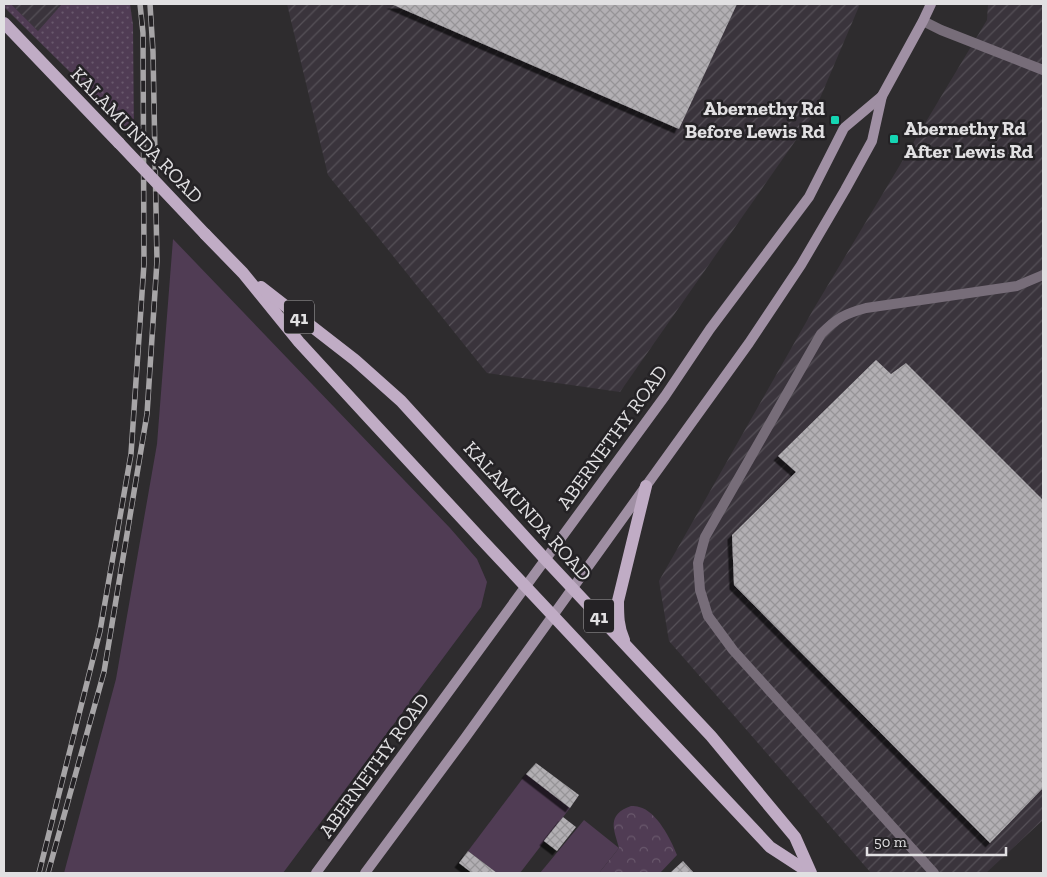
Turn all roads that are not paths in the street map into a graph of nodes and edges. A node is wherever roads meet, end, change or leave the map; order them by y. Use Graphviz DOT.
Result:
graph roads {
  1 [pos="929,5"];
  2 [pos="923,21"];
  3 [pos="4,23"];
  4 [pos="1043,70"];
  5 [pos="882,96"];
  6 [pos="243,274"];
  7 [pos="1043,275"];
  8 [pos="646,486"];
  9 [pos="545,559"];
  10 [pos="526,587"];
  11 [pos="572,588"];
  12 [pos="553,615"];
  13 [pos="626,645"];
  14 [pos="316,873"];
  15 [pos="365,873"];
  16 [pos="810,873"];
  17 [pos="934,873"];
  1 -- 2 [label="main road, ABERNETHY ROAD"];
  2 -- 4 [label="street"];
  2 -- 5 [label="main road, ABERNETHY ROAD"];
  3 -- 6 [label="main road, KALAMUNDA ROAD / 41, bridge"];
  5 -- 8 [label="main road, ABERNETHY ROAD"];
  5 -- 9 [label="main road, ABERNETHY ROAD"];
  6 -- 9 [label="main road, KALAMUNDA ROAD / 41"];
  6 -- 10 [label="main road, KALAMUNDA ROAD"];
  7 -- 17 [label="street"];
  8 -- 11 [label="main road, ABERNETHY ROAD"];
  8 -- 13 [label="main road"];
  9 -- 10 [label="main road, ABERNETHY ROAD"];
  9 -- 11 [label="main road, KALAMUNDA ROAD"];
  10 -- 12 [label="main road, KALAMUNDA ROAD"];
  10 -- 14 [label="main road, ABERNETHY ROAD"];
  11 -- 12 [label="main road, ABERNETHY ROAD"];
  11 -- 13 [label="main road, KALAMUNDA ROAD / 41"];
  12 -- 15 [label="main road, ABERNETHY ROAD"];
  12 -- 16 [label="main road, KALAMUNDA ROAD / 41"];
  13 -- 16 [label="main road, KALAMUNDA ROAD / 41"];
}
